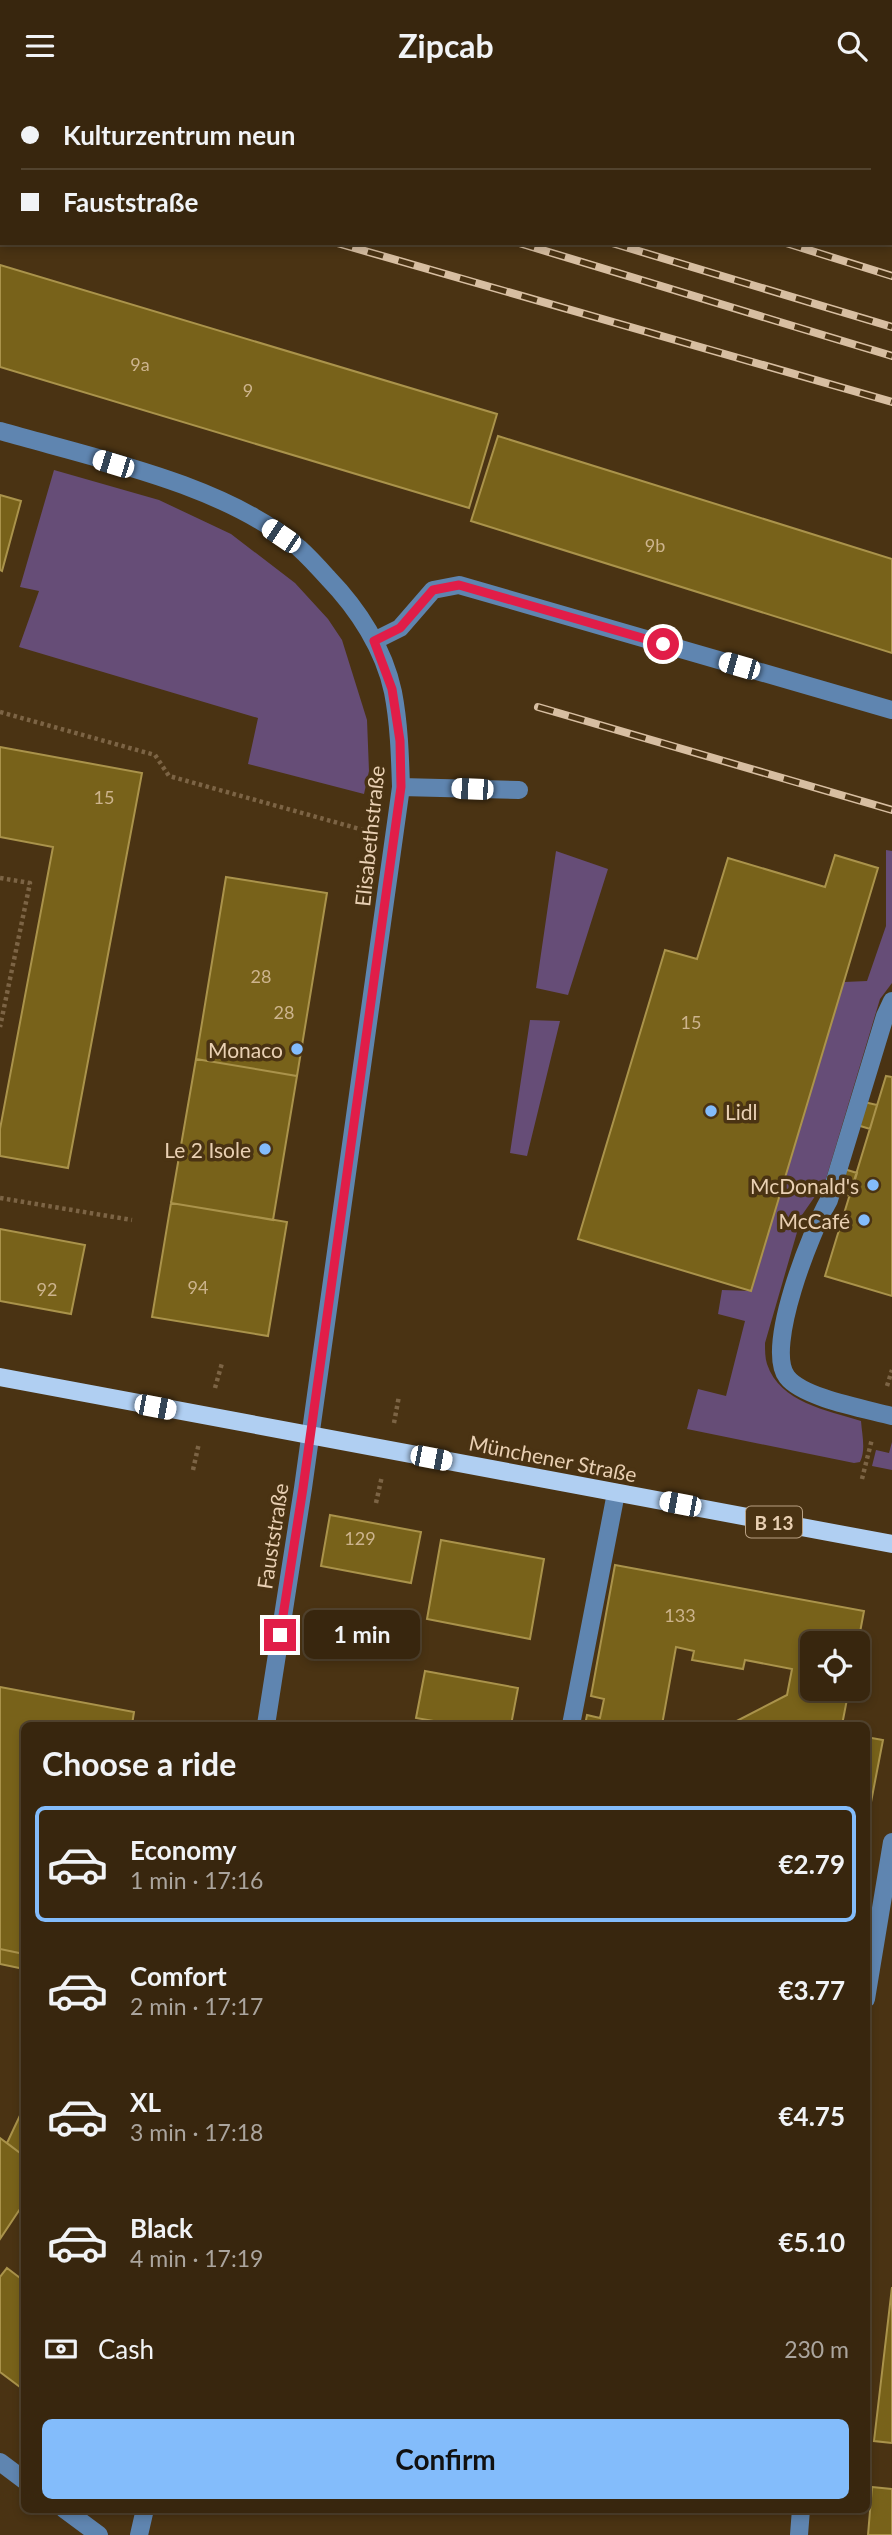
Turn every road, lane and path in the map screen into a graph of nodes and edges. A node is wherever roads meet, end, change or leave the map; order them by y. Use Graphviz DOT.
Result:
graph roads {
  1 [pos="0,431"];
  2 [pos="374,641"];
  3 [pos="892,710"];
  4 [pos="0,712"];
  5 [pos="401,787"];
  6 [pos="519,790"];
  7 [pos="394,839"];
  8 [pos="0,878"];
  9 [pos="892,1001"];
  10 [pos="0,1027"];
  11 [pos="0,1198"];
  12 [pos="132,1220"];
  13 [pos="0,1377"];
  14 [pos="892,1416"];
  15 [pos="876,1426"];
  16 [pos="310,1436"];
  17 [pos="862,1479"];
  18 [pos="616,1493"];
  19 [pos="892,1544"];
  20 [pos="267,1722"];
  21 [pos="572,1722"];
  22 [pos="892,1842"];
  23 [pos="870,1975"];
  24 [pos="0,2462"];
  25 [pos="21,2478"];
  26 [pos="69,2513"];
  27 [pos="144,2513"];
  28 [pos="801,2513"];
  29 [pos="99,2535"];
  30 [pos="139,2535"];
  31 [pos="799,2535"];
  1 -- 2 [label="street, Elisabethstraße"];
  2 -- 3 [label="street"];
  2 -- 5 [label="street, Elisabethstraße"];
  4 -- 7 [label="path"];
  5 -- 6 [label="street"];
  5 -- 7 [label="street, Elisabethstraße"];
  7 -- 16 [label="street, Elisabethstraße"];
  8 -- 10 [label="path"];
  9 -- 14 [label="street"];
  11 -- 12 [label="path"];
  13 -- 16 [label="main road, Münchener Straße / B 13"];
  15 -- 17 [label="path"];
  16 -- 18 [label="main road, Münchener Straße / B 13"];
  16 -- 20 [label="street, Fauststraße"];
  18 -- 19 [label="main road, Münchener Straße / B 13"];
  18 -- 21 [label="street"];
  22 -- 23 [label="street"];
  24 -- 25 [label="street"];
  26 -- 29 [label="street"];
  27 -- 30 [label="street"];
  28 -- 31 [label="street"];
}
